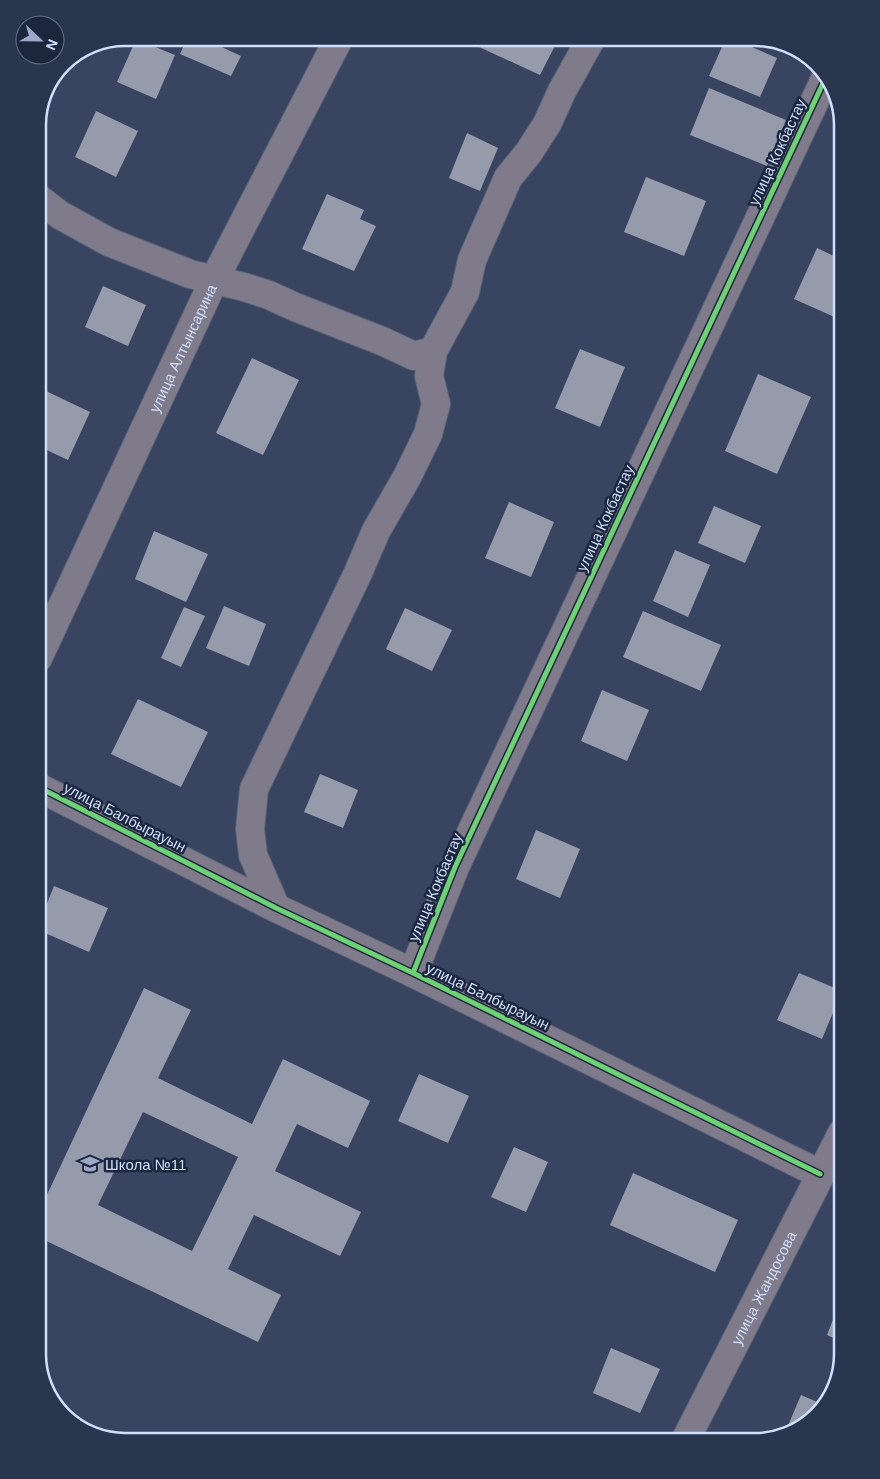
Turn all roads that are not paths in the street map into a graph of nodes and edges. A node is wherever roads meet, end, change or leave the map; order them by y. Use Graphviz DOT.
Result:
graph roads {
  1 [pos="335,46"];
  2 [pos="587,46"];
  3 [pos="822,85"];
  4 [pos="46,204"];
  5 [pos="214,280"];
  6 [pos="433,351"];
  7 [pos="46,641"];
  8 [pos="46,791"];
  9 [pos="276,908"];
  10 [pos="413,973"];
  11 [pos="834,1148"];
  12 [pos="820,1174"];
  13 [pos="690,1433"];
  1 -- 5 [label="street, улица Алтынсарина"];
  2 -- 6 [label="street"];
  3 -- 10 [label="street, улица Кокбастау"];
  4 -- 5 [label="street"];
  5 -- 6 [label="street"];
  5 -- 7 [label="street, улица Алтынсарина"];
  6 -- 9 [label="street"];
  8 -- 9 [label="street, улица Балбырауын"];
  9 -- 10 [label="street, улица Балбырауын"];
  10 -- 12 [label="street, улица Балбырауын"];
  11 -- 12 [label="street, улица Жандосова"];
  12 -- 13 [label="street, улица Жандосова"];
}
